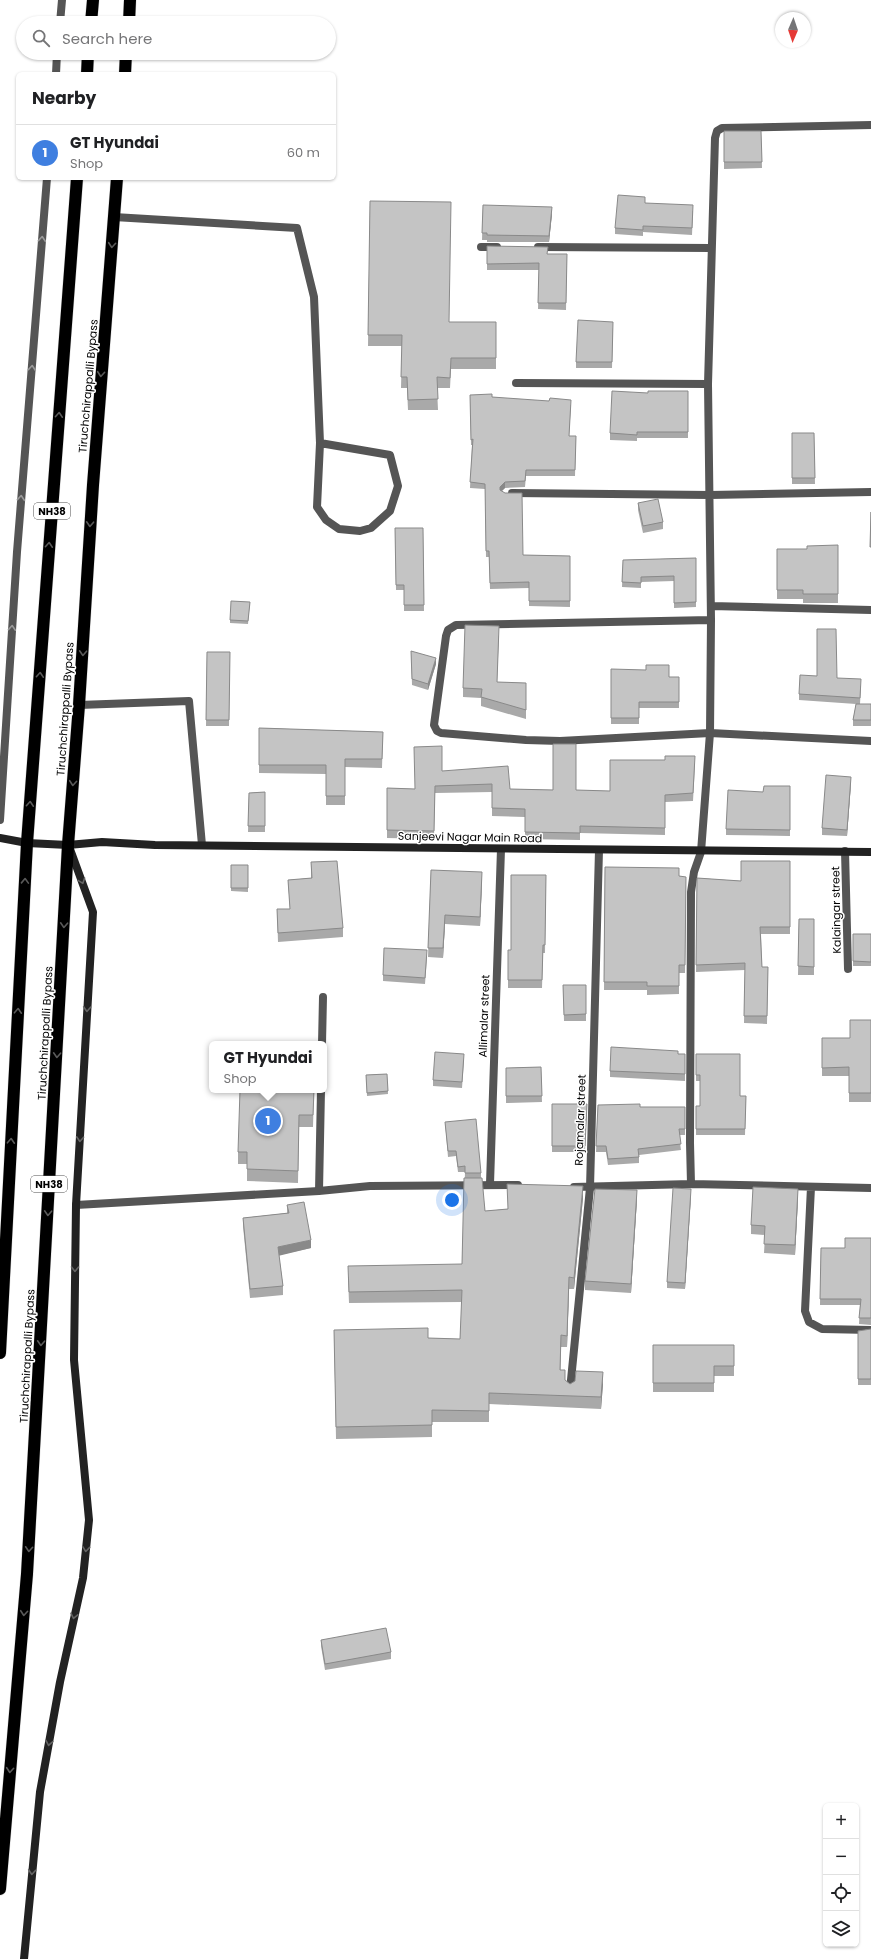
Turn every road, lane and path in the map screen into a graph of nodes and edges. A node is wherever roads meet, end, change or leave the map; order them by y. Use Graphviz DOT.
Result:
graph roads {
  1 [pos="62,0"];
  2 [pos="93,0"];
  3 [pos="130,0"];
  4 [pos="61,16"];
  5 [pos="92,16"];
  6 [pos="129,16"];
  7 [pos="57,60"];
  8 [pos="87,60"];
  9 [pos="126,60"];
  10 [pos="56,72"];
  11 [pos="86,72"];
  12 [pos="125,72"];
  13 [pos="871,125"];
  14 [pos="47,180"];
  15 [pos="78,180"];
  16 [pos="117,180"];
  17 [pos="114,217"];
  18 [pos="482,247"];
  19 [pos="505,247"];
  20 [pos="529,247"];
  21 [pos="711,248"];
  22 [pos="516,383"];
  23 [pos="708,384"];
  24 [pos="320,443"];
  25 [pos="871,492"];
  26 [pos="505,493"];
  27 [pos="710,495"];
  28 [pos="711,606"];
  29 [pos="871,610"];
  30 [pos="711,620"];
  31 [pos="79,705"];
  32 [pos="710,733"];
  33 [pos="871,741"];
  34 [pos="1,790"];
  35 [pos="0,820"];
  36 [pos="0,838"];
  37 [pos="27,843"];
  38 [pos="68,844"];
  39 [pos="202,845"];
  40 [pos="501,849"];
  41 [pos="599,850"];
  42 [pos="700,852"];
  43 [pos="846,852"];
  44 [pos="871,852"];
  45 [pos="848,969"];
  46 [pos="323,997"];
  47 [pos="322,1041"];
  48 [pos="321,1093"];
  49 [pos="490,1184"];
  50 [pos="691,1184"];
  51 [pos="528,1186"];
  52 [pos="566,1187"];
  53 [pos="811,1187"];
  54 [pos="590,1188"];
  55 [pos="871,1188"];
  56 [pos="319,1191"];
  57 [pos="76,1205"];
  58 [pos="871,1330"];
  59 [pos="0,1354"];
  60 [pos="570,1390"];
  61 [pos="0,1889"];
  62 [pos="24,1959"];
  1 -- 4 [label="street"];
  2 -- 5 [label="highway"];
  3 -- 6 [label="highway"];
  7 -- 10 [label="street"];
  8 -- 11 [label="highway"];
  9 -- 12 [label="highway"];
  13 -- 21 [label="street"];
  34 -- 14 [label="street, one-way"];
  37 -- 15 [label="highway, NH38, one-way"];
  16 -- 17 [label="highway, Tiruchchirappalli Bypass / NH38"];
  17 -- 24 [label="street"];
  17 -- 31 [label="highway, Tiruchchirappalli Bypass / NH38, one-way"];
  18 -- 19 [label="street"];
  20 -- 21 [label="street"];
  21 -- 23 [label="street"];
  22 -- 23 [label="street"];
  23 -- 27 [label="street"];
  24 -- 24 [label="street"];
  25 -- 27 [label="street"];
  26 -- 27 [label="street"];
  27 -- 28 [label="street"];
  28 -- 29 [label="street"];
  28 -- 30 [label="street"];
  30 -- 32 [label="street"];
  30 -- 32 [label="street"];
  31 -- 38 [label="highway, Tiruchchirappalli Bypass / NH38, one-way"];
  31 -- 39 [label="street"];
  32 -- 33 [label="street"];
  32 -- 42 [label="street"];
  34 -- 35 [label="street"];
  36 -- 37 [label="main road, Sanjeevi Nagar Main Road"];
  37 -- 38 [label="main road, Sanjeevi Nagar Main Road"];
  59 -- 37 [label="highway, NH38, one-way"];
  38 -- 39 [label="main road, Sanjeevi Nagar Main Road"];
  38 -- 57 [label="main road, one-way"];
  38 -- 61 [label="highway, Tiruchchirappalli Bypass / NH38, one-way"];
  39 -- 40 [label="main road, Sanjeevi Nagar Main Road"];
  40 -- 41 [label="main road, Sanjeevi Nagar Main Road"];
  40 -- 49 [label="street, Allimalar street"];
  41 -- 42 [label="main road, Sanjeevi Nagar Main Road"];
  41 -- 54 [label="street, Rojamalar street"];
  42 -- 43 [label="main road, Sanjeevi Nagar Main Road"];
  42 -- 50 [label="street"];
  43 -- 44 [label="main road, Sanjeevi Nagar Main Road"];
  43 -- 45 [label="street, Kalaingar street"];
  46 -- 47 [label="street"];
  48 -- 56 [label="street"];
  49 -- 51 [label="street"];
  49 -- 56 [label="street"];
  50 -- 53 [label="street"];
  50 -- 54 [label="street"];
  52 -- 54 [label="street"];
  53 -- 55 [label="street"];
  53 -- 58 [label="street"];
  54 -- 60 [label="street, Rojamalar street"];
  56 -- 57 [label="street"];
  57 -- 62 [label="main road, one-way"];
}
